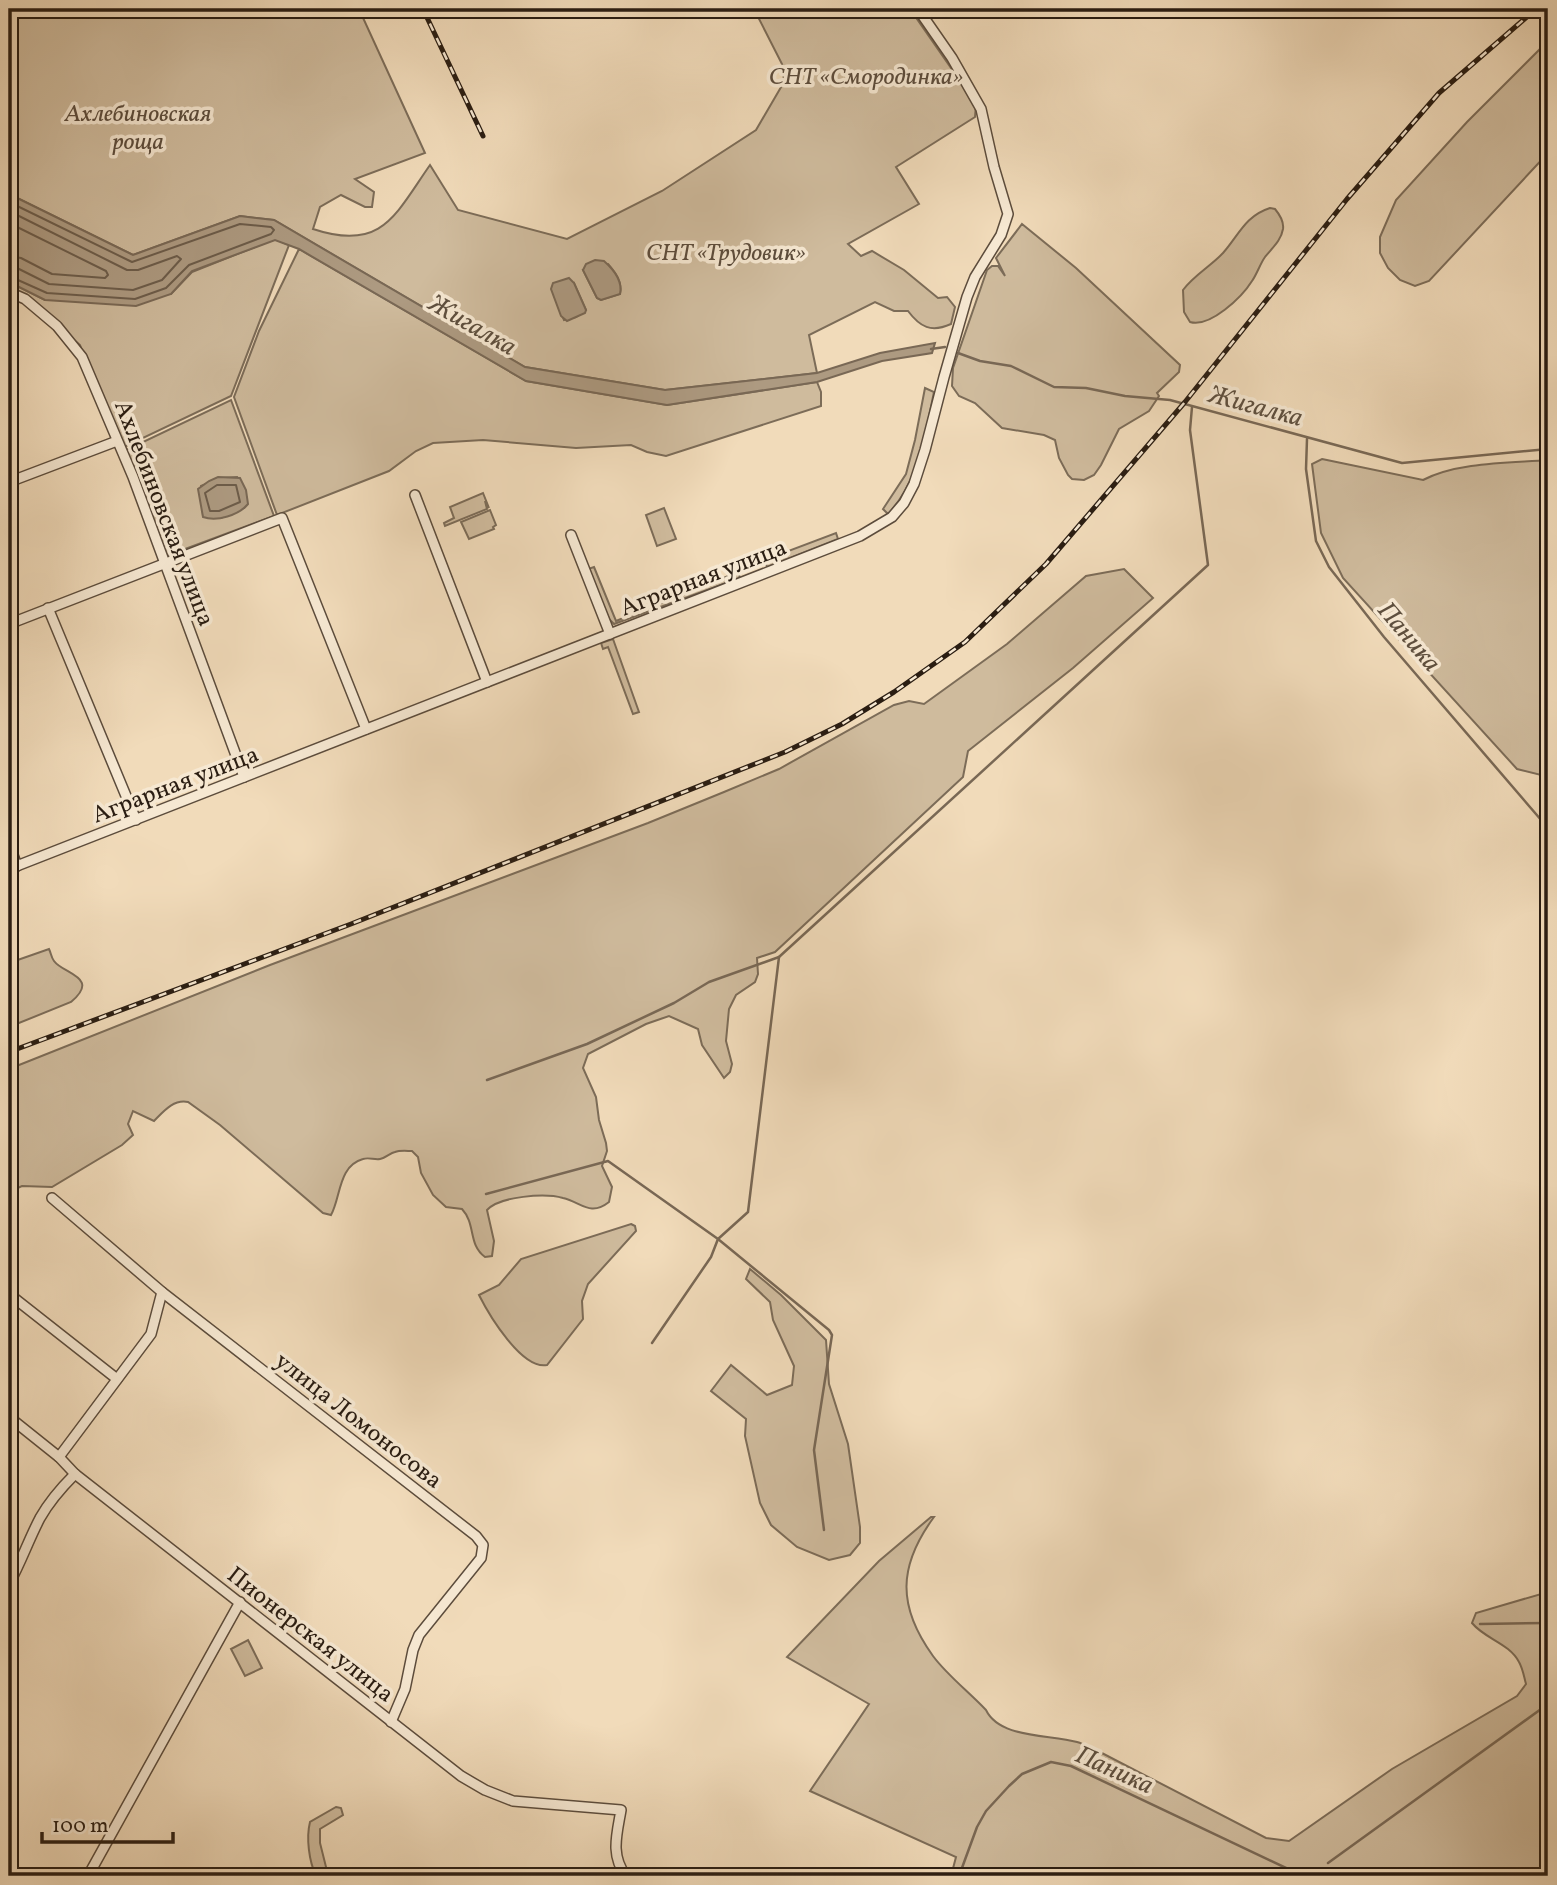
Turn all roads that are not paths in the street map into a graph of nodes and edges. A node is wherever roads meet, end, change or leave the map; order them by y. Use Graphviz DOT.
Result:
graph roads {
  1 [pos="918,9"];
  2 [pos="9,292"];
  3 [pos="117,441"];
  4 [pos="9,482"];
  5 [pos="415,495"];
  6 [pos="571,536"];
  7 [pos="163,562"];
  8 [pos="48,608"];
  9 [pos="9,624"];
  10 [pos="610,634"];
  11 [pos="487,681"];
  12 [pos="366,729"];
  13 [pos="244,777"];
  14 [pos="136,820"];
  15 [pos="9,844"];
  16 [pos="13,868"];
  17 [pos="52,1198"];
  18 [pos="162,1292"];
  19 [pos="9,1294"];
  20 [pos="117,1378"];
  21 [pos="9,1417"];
  22 [pos="59,1457"];
  23 [pos="75,1474"];
  24 [pos="9,1584"];
  25 [pos="240,1602"];
  26 [pos="391,1722"];
  27 [pos="88,1876"];
  28 [pos="626,1876"];
  1 -- 10 [label="street, Аграрная улица"];
  2 -- 3 [label="street, Ахлебиновская улица"];
  3 -- 4 [label="street"];
  3 -- 7 [label="street, Ахлебиновская улица"];
  5 -- 11 [label="street"];
  6 -- 10 [label="street"];
  7 -- 8 [label="street"];
  7 -- 12 [label="street"];
  7 -- 13 [label="street, Ахлебиновская улица"];
  8 -- 9 [label="street"];
  8 -- 14 [label="street"];
  10 -- 11 [label="street, Аграрная улица"];
  11 -- 12 [label="street, Аграрная улица"];
  12 -- 13 [label="street, Аграрная улица"];
  13 -- 14 [label="street, Аграрная улица"];
  14 -- 16 [label="street, Аграрная улица"];
  15 -- 16 [label="street"];
  17 -- 18 [label="street, улица Ломоносова"];
  18 -- 20 [label="street"];
  18 -- 26 [label="street, улица Ломоносова"];
  19 -- 20 [label="street"];
  20 -- 22 [label="street"];
  21 -- 22 [label="street, Пионерская улица"];
  22 -- 23 [label="street, Пионерская улица"];
  23 -- 24 [label="street"];
  23 -- 25 [label="street, Пионерская улица"];
  25 -- 26 [label="street, Пионерская улица"];
  25 -- 27 [label="street"];
  26 -- 28 [label="street, Пионерская улица"];
}
